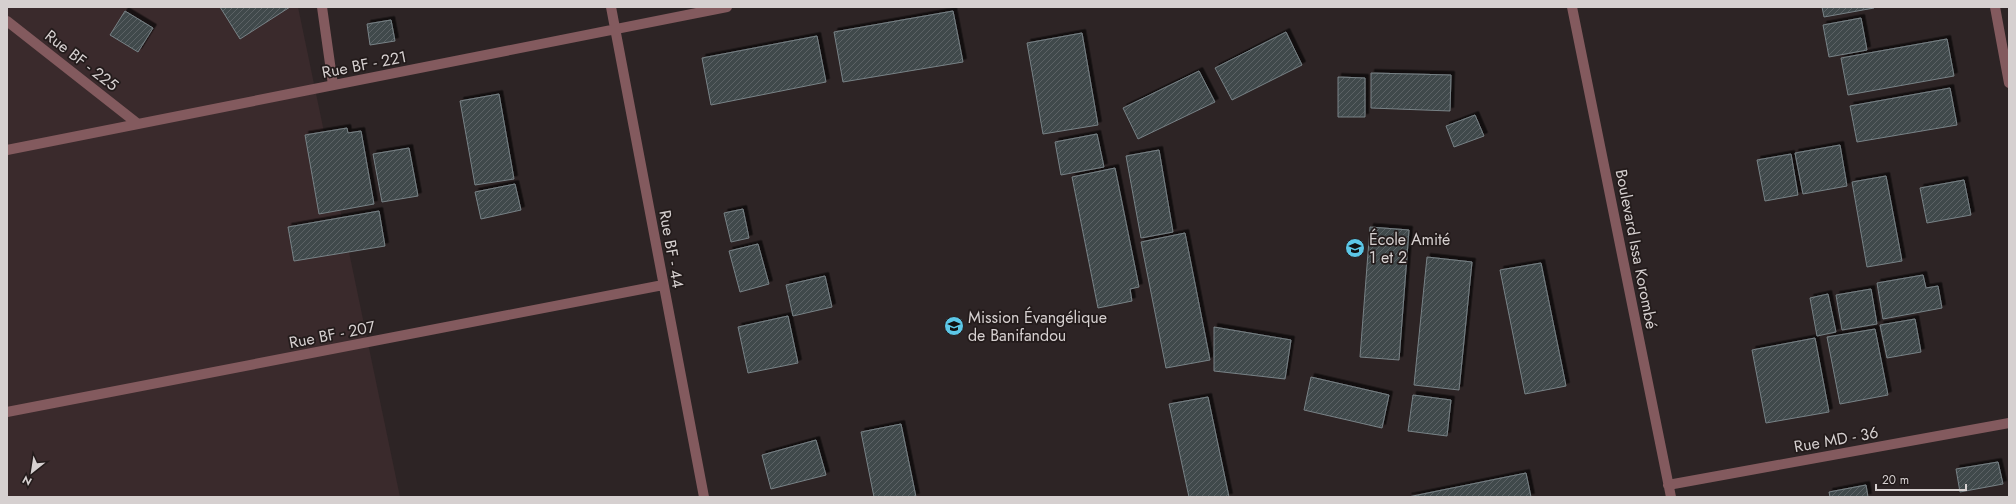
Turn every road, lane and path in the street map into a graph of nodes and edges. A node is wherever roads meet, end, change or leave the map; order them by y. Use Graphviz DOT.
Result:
graph roads {
  1 [pos="322,7"];
  2 [pos="611,7"];
  3 [pos="727,7"];
  4 [pos="1572,7"];
  5 [pos="1995,7"];
  6 [pos="7,21"];
  7 [pos="616,29"];
  8 [pos="2009,83"];
  9 [pos="333,85"];
  10 [pos="138,124"];
  11 [pos="7,150"];
  12 [pos="663,285"];
  13 [pos="7,412"];
  14 [pos="2009,423"];
  15 [pos="1668,485"];
  16 [pos="704,497"];
  17 [pos="1671,497"];
  1 -- 9 [label="street"];
  2 -- 7 [label="street, Rue BF - 44"];
  3 -- 7 [label="street, Rue BF - 221"];
  4 -- 15 [label="street, Boulevard Issa Korombé"];
  5 -- 8 [label="street"];
  6 -- 10 [label="street, Rue BF - 225"];
  7 -- 9 [label="street, Rue BF - 221"];
  7 -- 12 [label="street, Rue BF - 44"];
  9 -- 10 [label="street, Rue BF - 221"];
  10 -- 11 [label="street, Rue BF - 221"];
  12 -- 13 [label="street, Rue BF - 207"];
  12 -- 16 [label="street, Rue BF - 44"];
  14 -- 15 [label="street, Rue MD - 36"];
  15 -- 17 [label="street, Boulevard Issa Korombé"];
}
